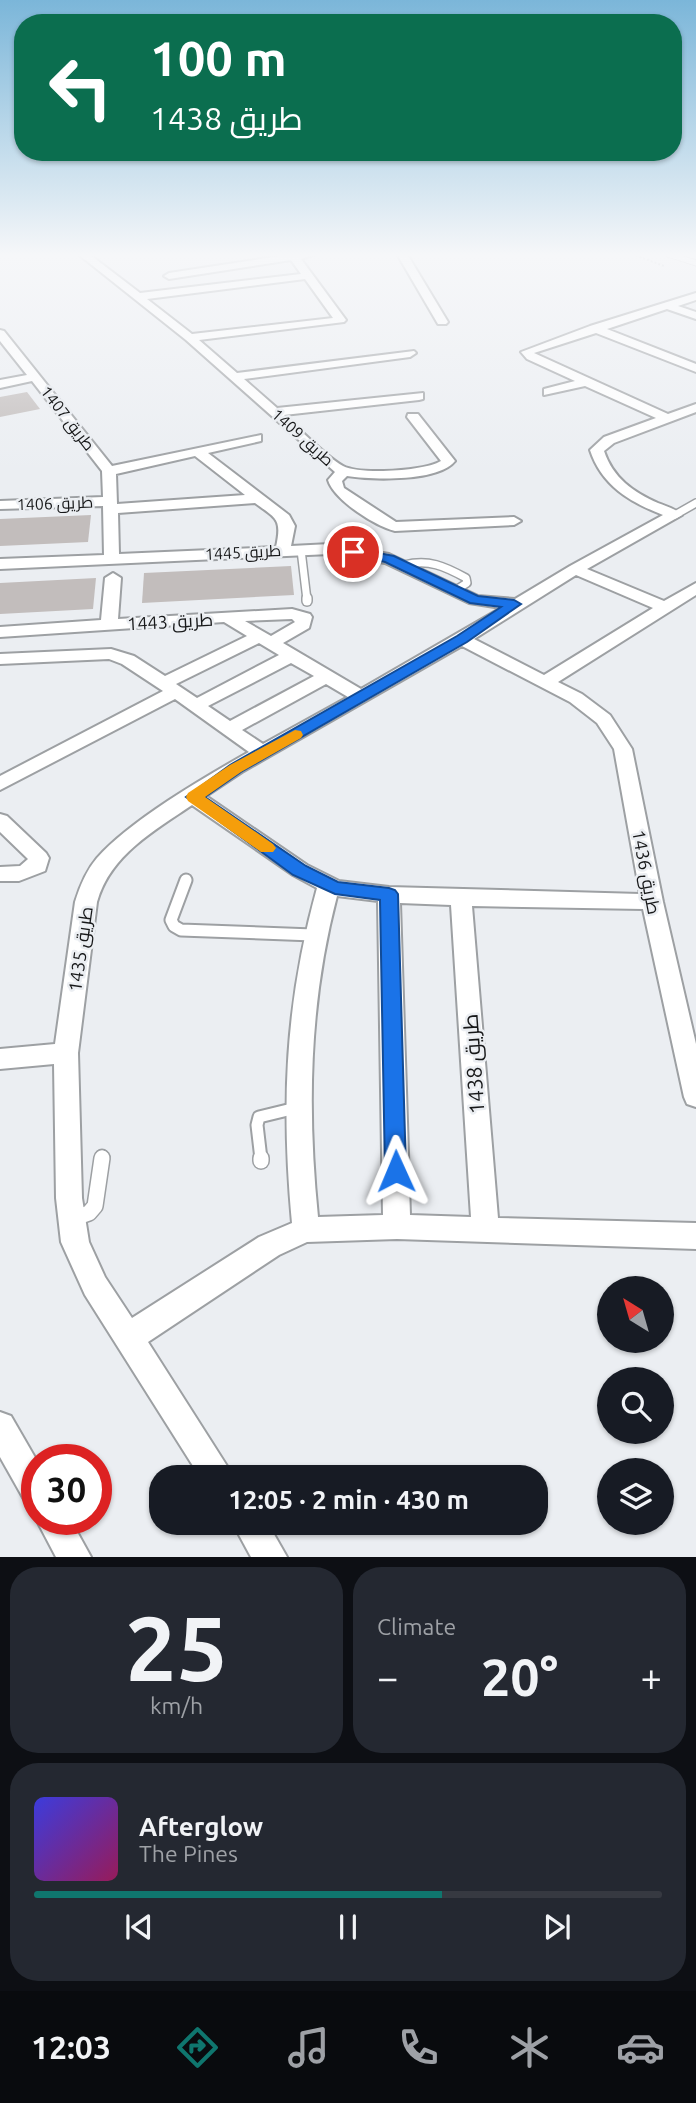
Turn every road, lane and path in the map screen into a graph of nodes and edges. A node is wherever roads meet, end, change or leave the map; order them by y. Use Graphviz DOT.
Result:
graph roads {
  1 [pos="175,327"];
  2 [pos="285,327"];
  3 [pos="598,327"];
  4 [pos="594,328"];
  5 [pos="0,333"];
  6 [pos="190,338"];
  7 [pos="410,353"];
  8 [pos="696,368"];
  9 [pos="36,377"];
  10 [pos="235,377"];
  11 [pos="586,382"];
  12 [pos="0,384"];
  13 [pos="548,392"];
  14 [pos="419,396"];
  15 [pos="696,408"];
  16 [pos="275,412"];
  17 [pos="413,417"];
  18 [pos="668,419"];
  19 [pos="256,438"];
  20 [pos="198,452"];
  21 [pos="109,471"];
  22 [pos="344,471"];
  23 [pos="261,498"];
  24 [pos="696,503"];
  25 [pos="0,505"];
  26 [pos="109,505"];
  27 [pos="675,515"];
  28 [pos="514,521"];
  29 [pos="283,550"];
  30 [pos="301,550"];
  31 [pos="112,558"];
  32 [pos="0,564"];
  33 [pos="575,569"];
  34 [pos="113,578"];
  35 [pos="696,588"];
  36 [pos="475,600"];
  37 [pos="307,601"];
  38 [pos="514,604"];
  39 [pos="664,607"];
  40 [pos="227,617"];
  41 [pos="486,622"];
  42 [pos="109,624"];
  43 [pos="33,630"];
  44 [pos="0,632"];
  45 [pos="462,639"];
  46 [pos="264,641"];
  47 [pos="291,656"];
  48 [pos="24,657"];
  49 [pos="0,659"];
  50 [pos="325,677"];
  51 [pos="545,681"];
  52 [pos="169,687"];
  53 [pos="361,697"];
  54 [pos="195,706"];
  55 [pos="230,729"];
  56 [pos="263,753"];
  57 [pos="0,784"];
  58 [pos="194,797"];
  59 [pos="0,821"];
  60 [pos="0,874"];
  61 [pos="186,880"];
  62 [pos="329,884"];
  63 [pos="389,894"];
  64 [pos="461,898"];
  65 [pos="652,902"];
  66 [pos="313,935"];
  67 [pos="66,1053"];
  68 [pos="0,1059"];
  69 [pos="696,1097"];
  70 [pos="296,1108"];
  71 [pos="102,1156"];
  72 [pos="261,1161"];
  73 [pos="72,1219"];
  74 [pos="397,1227"];
  75 [pos="485,1229"];
  76 [pos="306,1230"];
  77 [pos="696,1236"];
  78 [pos="128,1338"];
  79 [pos="0,1427"];
  80 [pos="21,1464"];
  81 [pos="210,1465"];
  82 [pos="61,1535"];
  83 [pos="256,1535"];
  84 [pos="74,1557"];
  85 [pos="270,1557"];
  1 -- 6 [label="street, طريق 1409"];
  2 -- 6 [label="street"];
  3 -- 4 [label="street"];
  4 -- 8 [label="street"];
  4 -- 11 [label="street"];
  5 -- 9 [label="street, طريق 1407"];
  6 -- 10 [label="street, طريق 1409"];
  7 -- 10 [label="street"];
  9 -- 12 [label="street"];
  9 -- 21 [label="street, طريق 1407"];
  10 -- 16 [label="street, طريق 1409"];
  11 -- 13 [label="street"];
  11 -- 18 [label="street"];
  14 -- 16 [label="street"];
  15 -- 18 [label="street"];
  16 -- 22 [label="street, طريق 1409"];
  17 -- 22 [label="street, طريق 1409"];
  18 -- 27 [label="street"];
  19 -- 20 [label="street"];
  20 -- 21 [label="street"];
  20 -- 23 [label="street"];
  21 -- 26 [label="street"];
  22 -- 28 [label="street"];
  23 -- 26 [label="street"];
  23 -- 29 [label="street"];
  24 -- 27 [label="lane"];
  25 -- 26 [label="street, طريق 1406"];
  26 -- 31 [label="street"];
  27 -- 33 [label="street, طريق 1435"];
  29 -- 30 [label="street, طريق 1445"];
  29 -- 31 [label="street, طريق 1445"];
  30 -- 36 [label="street, طريق 1445"];
  30 -- 37 [label="lane"];
  31 -- 32 [label="street, طريق 1445"];
  33 -- 38 [label="street, طريق 1435"];
  33 -- 39 [label="street"];
  34 -- 42 [label="street"];
  35 -- 39 [label="street"];
  36 -- 38 [label="street, طريق 1445"];
  36 -- 41 [label="street"];
  38 -- 41 [label="street, طريق 1435"];
  39 -- 51 [label="street"];
  40 -- 42 [label="street, طريق 1443"];
  40 -- 46 [label="street, طريق 1443"];
  40 -- 46 [label="street"];
  41 -- 45 [label="street, طريق 1435"];
  42 -- 43 [label="street, طريق 1443"];
  43 -- 44 [label="street, طريق 1443"];
  43 -- 48 [label="street"];
  45 -- 51 [label="street, طريق 1436"];
  45 -- 53 [label="street, طريق 1435"];
  46 -- 47 [label="street, طريق 1443"];
  46 -- 52 [label="street"];
  47 -- 50 [label="street, طريق 1443"];
  47 -- 54 [label="street"];
  48 -- 49 [label="street"];
  48 -- 52 [label="street"];
  50 -- 53 [label="street, طريق 1443"];
  50 -- 55 [label="street"];
  51 -- 65 [label="street, طريق 1436"];
  52 -- 54 [label="street"];
  52 -- 57 [label="street"];
  53 -- 56 [label="street, طريق 1435"];
  54 -- 55 [label="street"];
  55 -- 56 [label="street"];
  56 -- 58 [label="street, طريق 1435"];
  58 -- 62 [label="street"];
  58 -- 67 [label="street, طريق 1435"];
  59 -- 60 [label="street"];
  61 -- 66 [label="lane"];
  62 -- 63 [label="street"];
  62 -- 66 [label="street"];
  63 -- 64 [label="street"];
  63 -- 74 [label="street"];
  64 -- 65 [label="street"];
  64 -- 75 [label="street, طريق 1438"];
  65 -- 69 [label="street, طريق 1436"];
  66 -- 70 [label="street"];
  67 -- 68 [label="street"];
  67 -- 73 [label="street, طريق 1435"];
  70 -- 72 [label="lane"];
  70 -- 76 [label="street"];
  71 -- 73 [label="lane"];
  73 -- 78 [label="street, طريق 1435"];
  74 -- 75 [label="street"];
  74 -- 76 [label="street"];
  75 -- 77 [label="street"];
  76 -- 78 [label="street"];
  78 -- 81 [label="street, طريق 1435"];
  79 -- 80 [label="street"];
  82 -- 84 [label="street"];
  83 -- 85 [label="street"];
}
